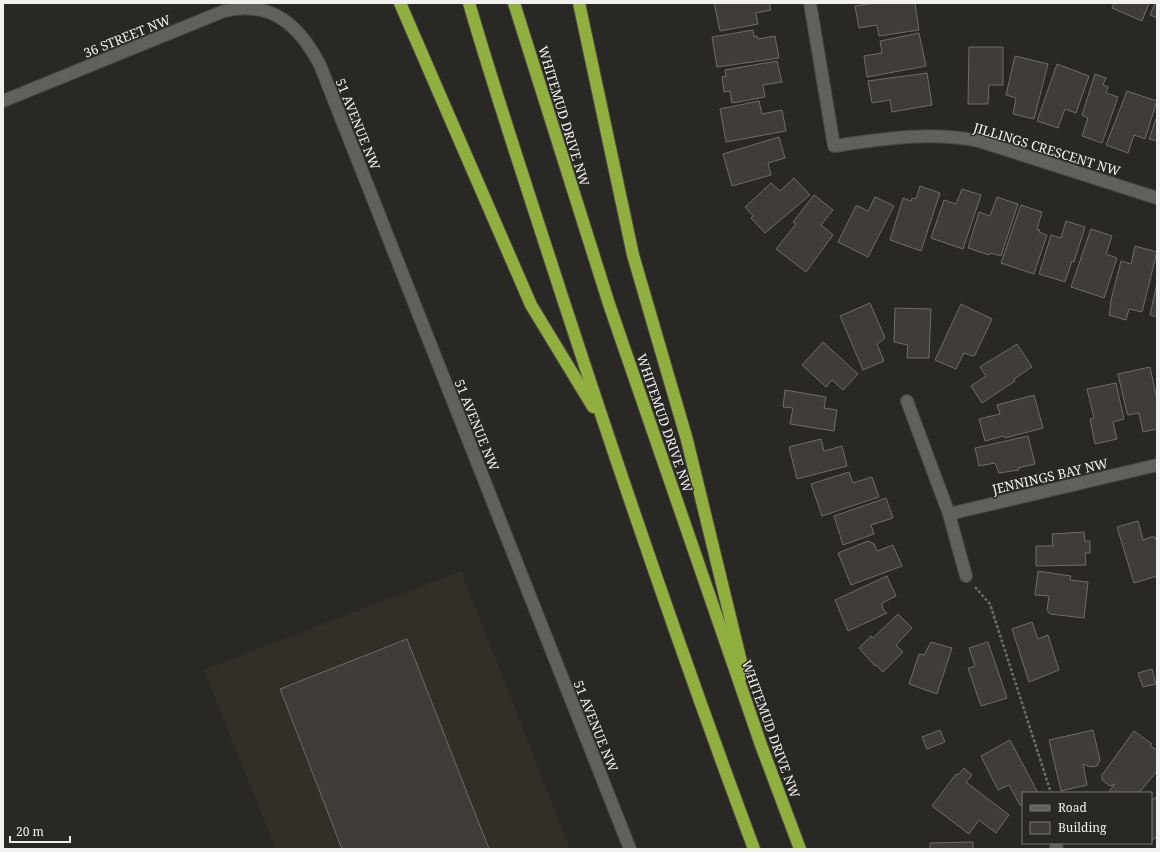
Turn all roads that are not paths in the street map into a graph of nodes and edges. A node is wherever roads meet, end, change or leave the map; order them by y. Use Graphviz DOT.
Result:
graph roads {
  1 [pos="400,3"];
  2 [pos="469,3"];
  3 [pos="514,3"];
  4 [pos="579,3"];
  5 [pos="810,3"];
  6 [pos="285,20"];
  7 [pos="3,101"];
  8 [pos="1157,198"];
  9 [pos="907,401"];
  10 [pos="604,424"];
  11 [pos="1157,465"];
  12 [pos="949,514"];
  13 [pos="966,576"];
  14 [pos="761,745"];
  15 [pos="630,849"];
  16 [pos="754,849"];
  17 [pos="800,849"];
  1 -- 10 [label="highway"];
  2 -- 10 [label="highway"];
  3 -- 14 [label="highway, WHITEMUD DRIVE NW"];
  4 -- 14 [label="highway"];
  5 -- 8 [label="street, JILLINGS CRESCENT NW"];
  6 -- 7 [label="street, 36 STREET NW"];
  6 -- 15 [label="street, 51 AVENUE NW"];
  9 -- 12 [label="street"];
  10 -- 16 [label="highway"];
  11 -- 12 [label="street, JENNINGS BAY NW"];
  12 -- 13 [label="street"];
  14 -- 17 [label="highway, WHITEMUD DRIVE NW"];
}
